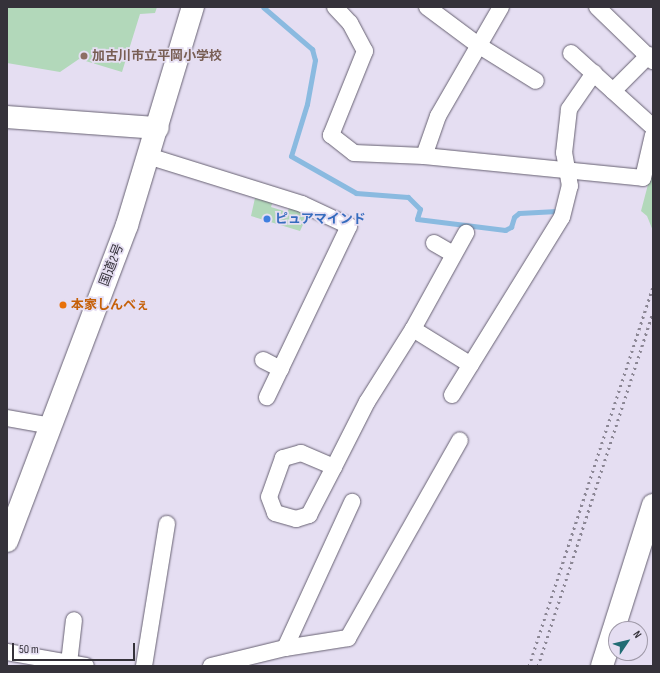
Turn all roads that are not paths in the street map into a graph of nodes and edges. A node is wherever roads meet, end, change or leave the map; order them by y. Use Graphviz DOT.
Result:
graph roads {
  1 [pos="193,7"];
  2 [pos="335,7"];
  3 [pos="427,7"];
  4 [pos="501,7"];
  5 [pos="597,7"];
  6 [pos="478,45"];
  7 [pos="571,53"];
  8 [pos="651,58"];
  9 [pos="594,73"];
  10 [pos="536,81"];
  11 [pos="613,92"];
  12 [pos="7,117"];
  13 [pos="653,127"];
  14 [pos="158,128"];
  15 [pos="653,135"];
  16 [pos="148,156"];
  17 [pos="424,156"];
  18 [pos="568,172"];
  19 [pos="466,233"];
  20 [pos="434,243"];
  21 [pos="453,254"];
  22 [pos="413,329"];
  23 [pos="264,360"];
  24 [pos="471,364"];
  25 [pos="281,369"];
  26 [pos="452,395"];
  27 [pos="267,397"];
  28 [pos="7,418"];
  29 [pos="51,426"];
  30 [pos="460,440"];
  31 [pos="334,466"];
  32 [pos="352,502"];
  33 [pos="653,505"];
  34 [pos="167,524"];
  35 [pos="7,541"];
  36 [pos="74,620"];
  37 [pos="285,648"];
  38 [pos="7,652"];
  39 [pos="69,663"];
  40 [pos="86,666"];
  41 [pos="144,666"];
  42 [pos="211,666"];
  43 [pos="602,666"];
  1 -- 14 [label="main road, 国道2号"];
  2 -- 17 [label="street"];
  3 -- 6 [label="street"];
  4 -- 6 [label="street"];
  5 -- 8 [label="street"];
  6 -- 10 [label="street"];
  6 -- 17 [label="street"];
  7 -- 9 [label="street"];
  8 -- 11 [label="street"];
  9 -- 11 [label="street"];
  9 -- 18 [label="street"];
  11 -- 13 [label="street"];
  12 -- 14 [label="main road"];
  14 -- 16 [label="main road, 国道2号"];
  15 -- 18 [label="street"];
  16 -- 25 [label="street"];
  16 -- 29 [label="main road, 国道2号"];
  17 -- 18 [label="street"];
  18 -- 24 [label="street"];
  19 -- 21 [label="street"];
  20 -- 21 [label="street"];
  21 -- 22 [label="street"];
  22 -- 24 [label="street"];
  22 -- 31 [label="street"];
  23 -- 25 [label="street"];
  24 -- 26 [label="street"];
  25 -- 27 [label="street"];
  28 -- 29 [label="street"];
  29 -- 35 [label="main road, 国道2号"];
  30 -- 37 [label="street"];
  31 -- 31 [label="street"];
  32 -- 37 [label="street"];
  33 -- 43 [label="main road"];
  34 -- 41 [label="street"];
  36 -- 39 [label="street"];
  37 -- 42 [label="street"];
  38 -- 39 [label="street"];
  39 -- 40 [label="street"];
}
